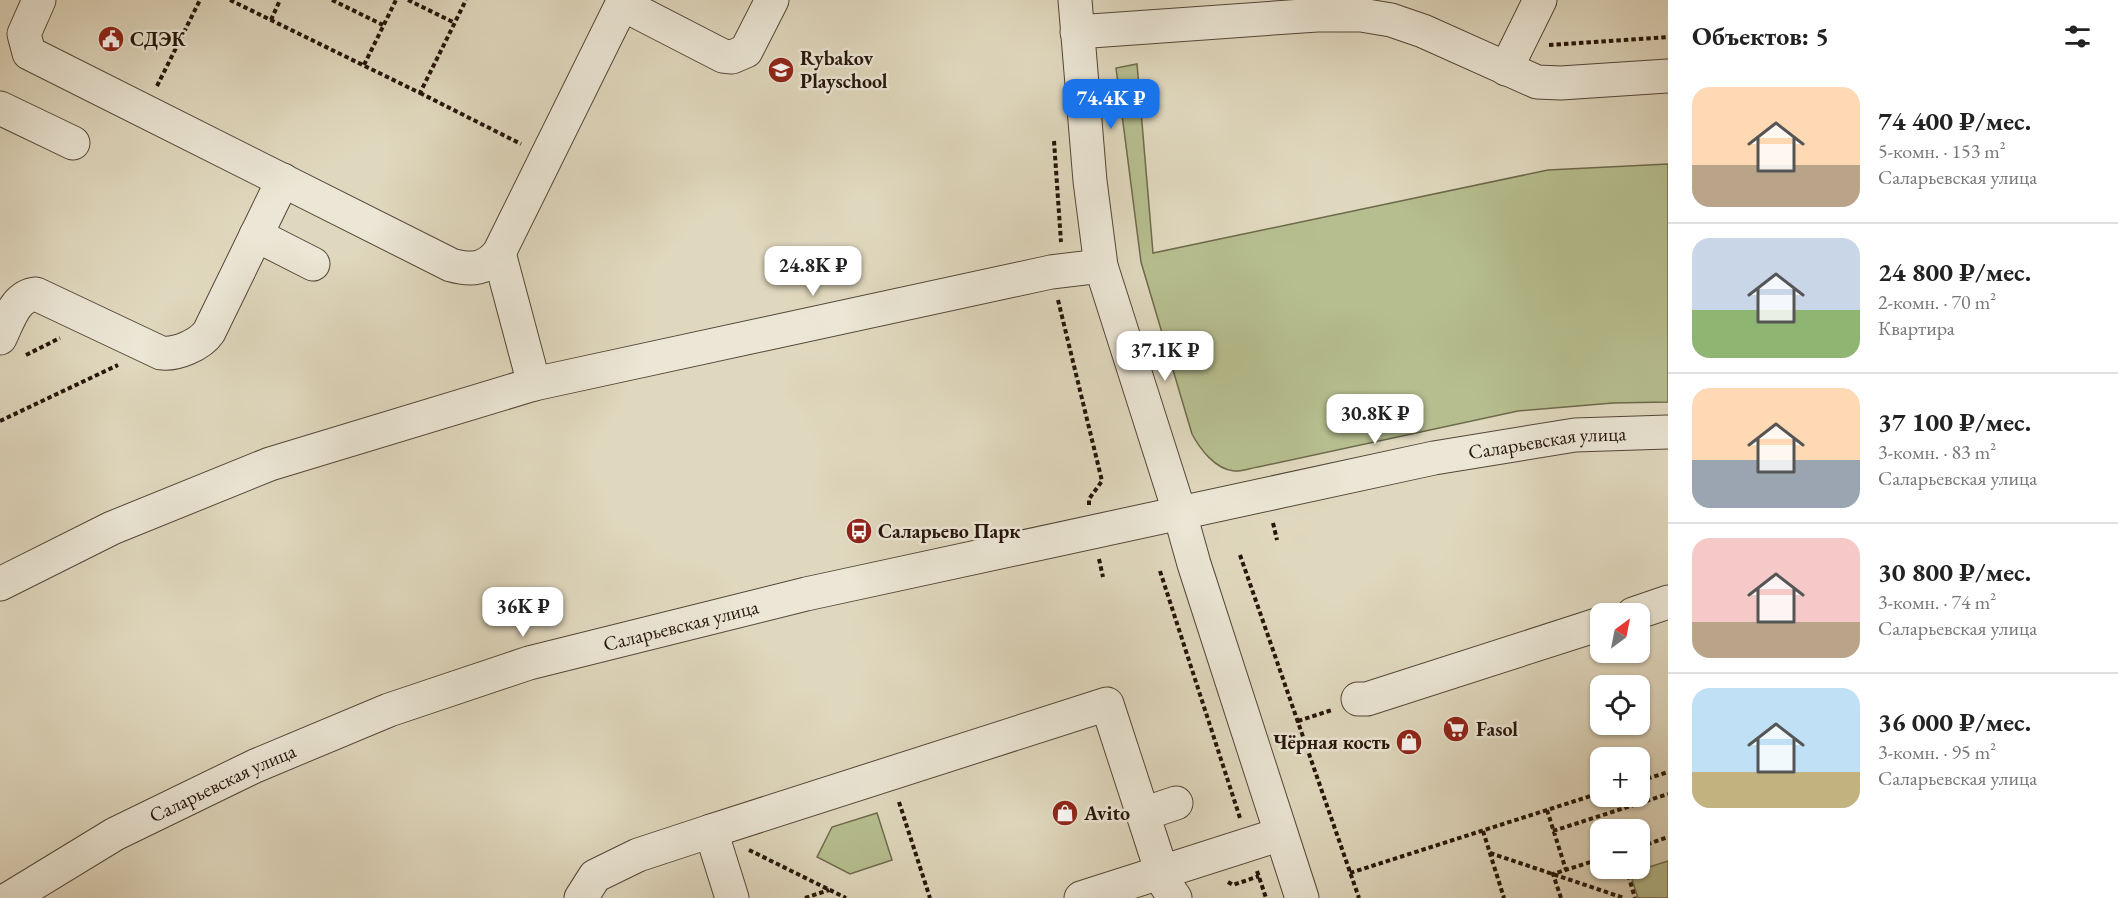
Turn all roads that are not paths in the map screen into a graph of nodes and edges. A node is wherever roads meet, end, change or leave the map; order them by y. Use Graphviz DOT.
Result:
graph roads {
  1 [pos="39,0"];
  2 [pos="772,0"];
  3 [pos="1540,0"];
  4 [pos="623,2"];
  5 [pos="1076,16"];
  6 [pos="1506,69"];
  7 [pos="1668,76"];
  8 [pos="0,108"];
  9 [pos="72,143"];
  10 [pos="283,180"];
  11 [pos="256,235"];
  12 [pos="500,253"];
  13 [pos="314,264"];
  14 [pos="1101,266"];
  15 [pos="11,347"];
  16 [pos="534,384"];
  17 [pos="1668,432"];
  18 [pos="1180,514"];
  19 [pos="0,584"];
  20 [pos="1668,602"];
  21 [pos="1650,608"];
  22 [pos="1590,627"];
  23 [pos="1358,699"];
  24 [pos="1176,803"];
  25 [pos="1143,814"];
  26 [pos="711,831"];
  27 [pos="1281,834"];
  28 [pos="1168,885"];
  29 [pos="1099,895"];
  30 [pos="10,898"];
  31 [pos="581,898"];
  32 [pos="732,898"];
  33 [pos="1302,898"];
  1 -- 10 [label="street"];
  2 -- 4 [label="street"];
  3 -- 6 [label="street"];
  4 -- 12 [label="street"];
  5 -- 6 [label="street"];
  5 -- 14 [label="street"];
  6 -- 7 [label="street"];
  8 -- 9 [label="street"];
  10 -- 11 [label="street"];
  10 -- 12 [label="street"];
  11 -- 13 [label="street"];
  11 -- 15 [label="street"];
  12 -- 16 [label="street"];
  14 -- 16 [label="street"];
  14 -- 18 [label="street"];
  16 -- 19 [label="street"];
  17 -- 18 [label="street, Саларьевская улица"];
  18 -- 27 [label="street"];
  18 -- 30 [label="street, Саларьевская улица"];
  20 -- 21 [label="street"];
  22 -- 23 [label="street"];
  24 -- 25 [label="street"];
  25 -- 26 [label="street"];
  25 -- 28 [label="street"];
  26 -- 31 [label="street"];
  26 -- 32 [label="street"];
  27 -- 28 [label="street"];
  27 -- 33 [label="street"];
  28 -- 29 [label="street"];
}
